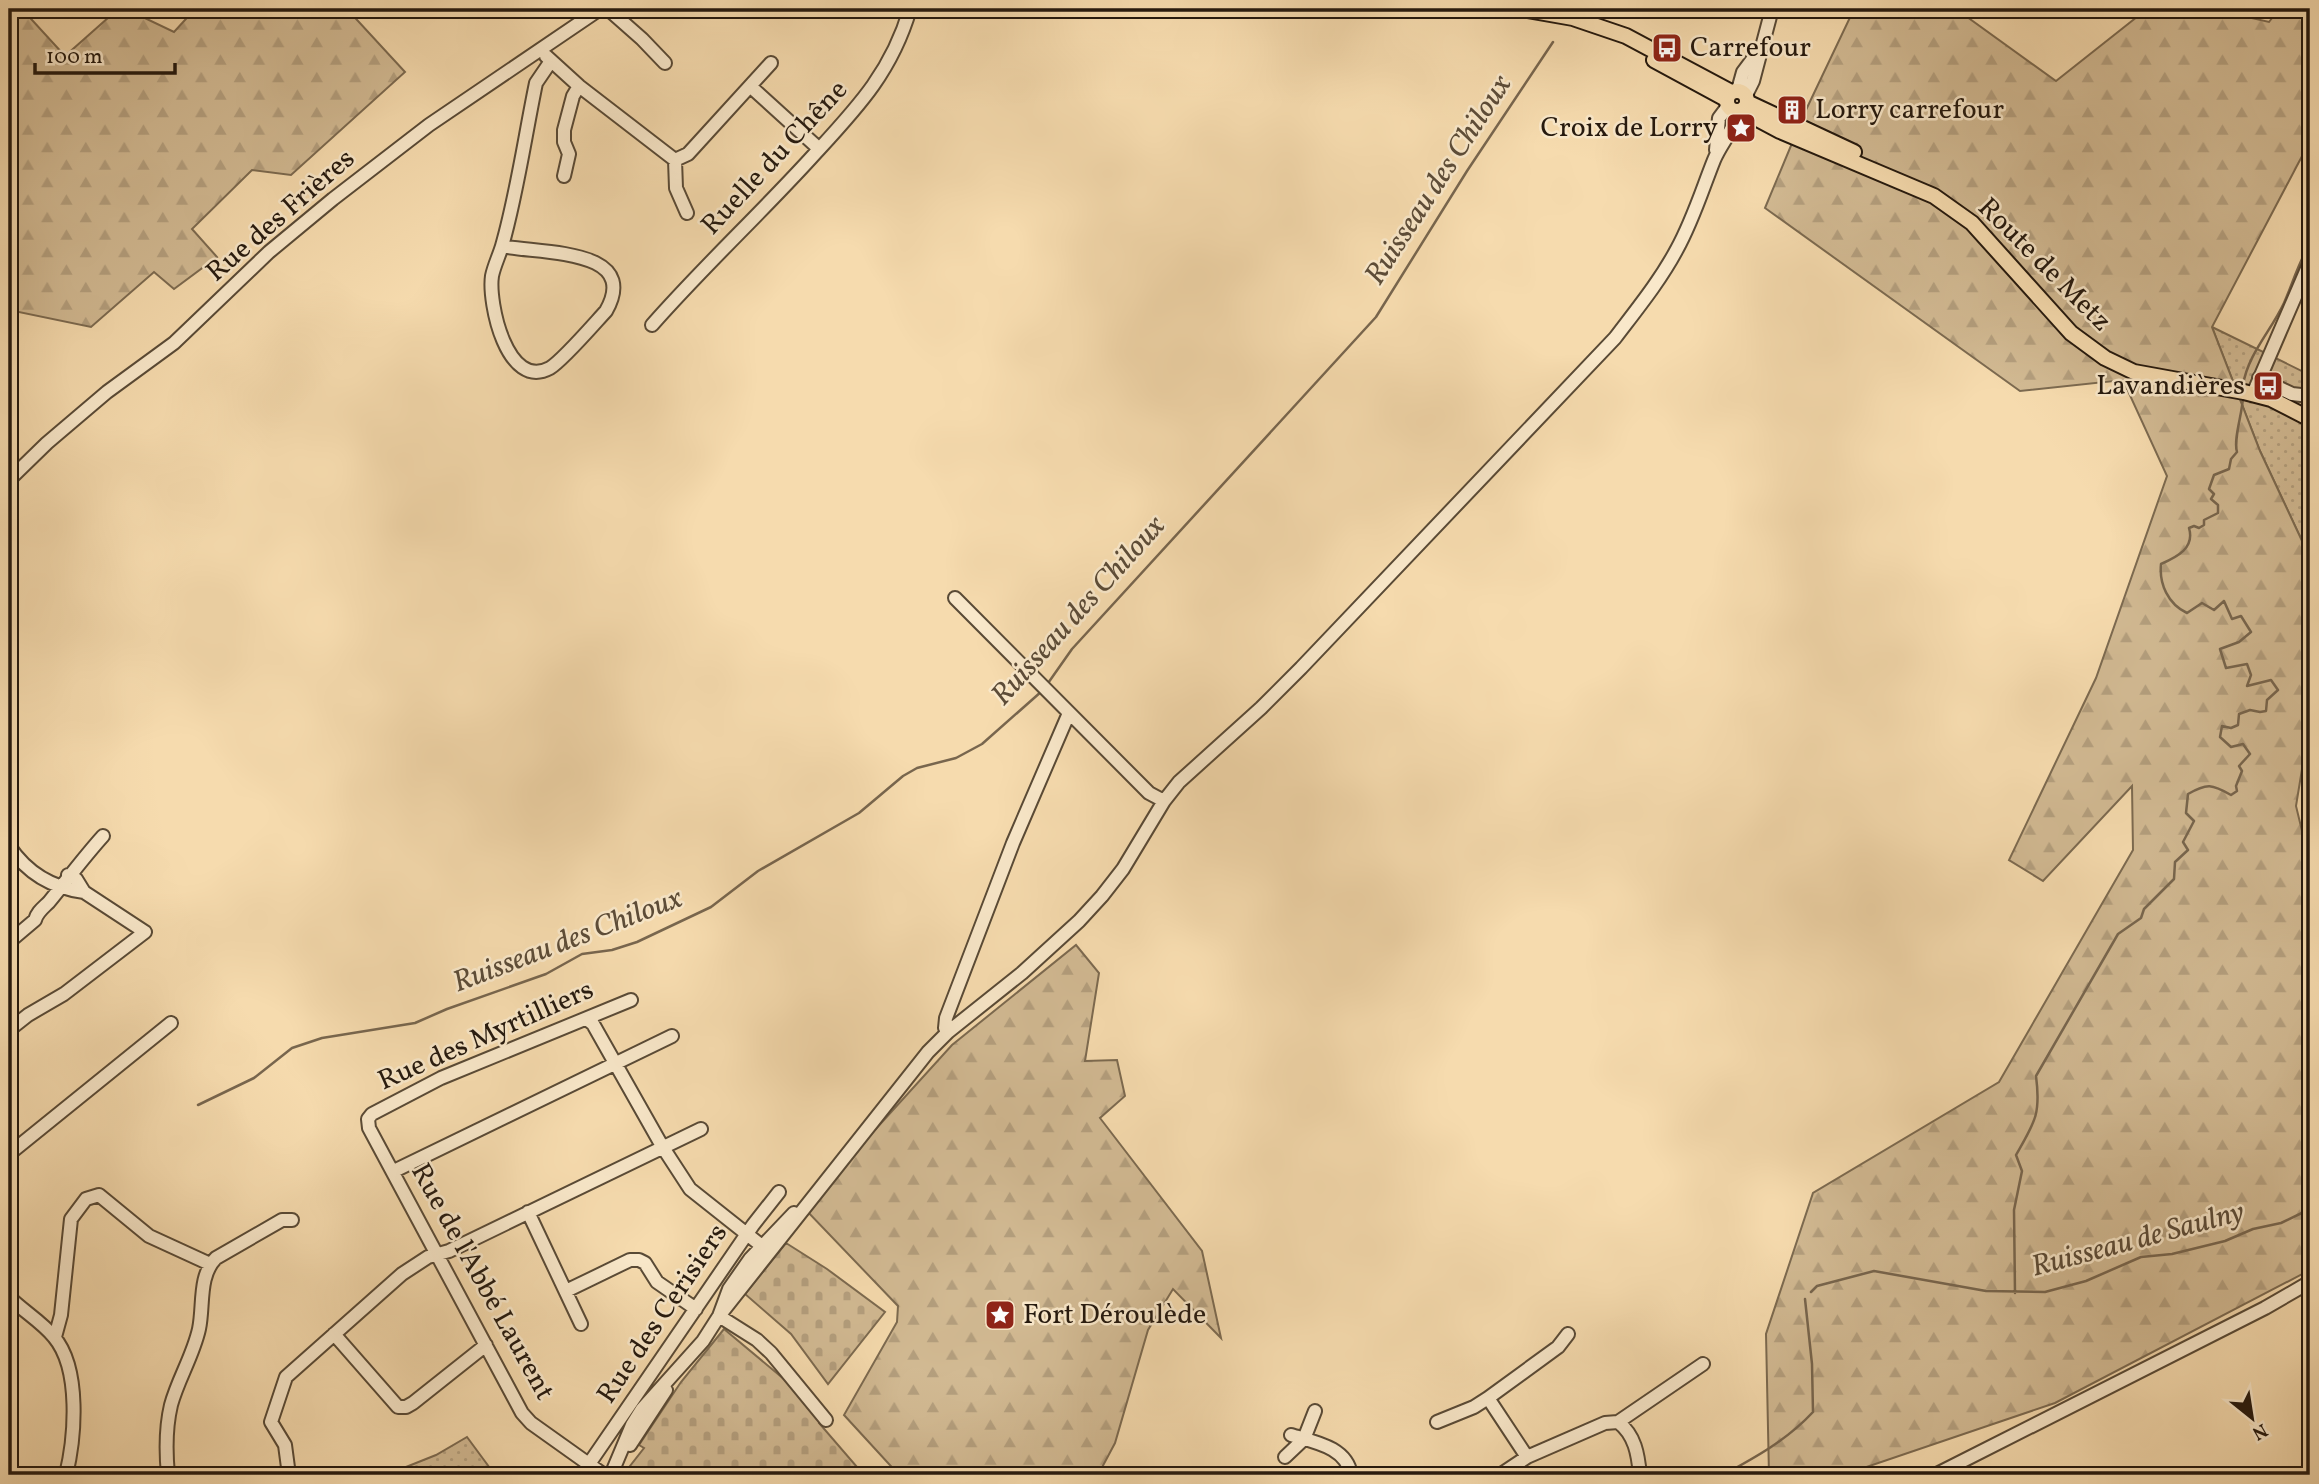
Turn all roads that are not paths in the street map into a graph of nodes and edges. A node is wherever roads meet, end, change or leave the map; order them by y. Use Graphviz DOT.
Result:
graph roads {
  1 [pos="600,9"];
  2 [pos="608,9"];
  3 [pos="910,9"];
  4 [pos="1522,9"];
  5 [pos="1772,9"];
  6 [pos="1762,46"];
  7 [pos="542,50"];
  8 [pos="551,61"];
  9 [pos="665,63"];
  10 [pos="771,63"];
  11 [pos="579,86"];
  12 [pos="750,86"];
  13 [pos="1737,100"];
  14 [pos="815,145"];
  15 [pos="675,160"];
  16 [pos="564,176"];
  17 [pos="687,213"];
  18 [pos="502,246"];
  19 [pos="2310,262"];
  20 [pos="652,325"];
  21 [pos="2259,378"];
  22 [pos="2246,392"];
  23 [pos="2310,396"];
  24 [pos="2310,419"];
  25 [pos="9,480"];
  26 [pos="955,598"];
  27 [pos="1069,713"];
  28 [pos="1164,801"];
  29 [pos="103,836"];
  30 [pos="9,846"];
  31 [pos="64,881"];
  32 [pos="9,942"];
  33 [pos="631,1000"];
  34 [pos="588,1020"];
  35 [pos="171,1023"];
  36 [pos="9,1030"];
  37 [pos="948,1032"];
  38 [pos="672,1036"];
  39 [pos="613,1059"];
  40 [pos="368,1123"];
  41 [pos="701,1129"];
  42 [pos="663,1146"];
  43 [pos="9,1154"];
  44 [pos="391,1166"];
  45 [pos="779,1192"];
  46 [pos="528,1212"];
  47 [pos="292,1220"];
  48 [pos="748,1233"];
  49 [pos="765,1249"];
  50 [pos="439,1255"];
  51 [pos="210,1264"];
  52 [pos="2310,1282"];
  53 [pos="566,1291"];
  54 [pos="9,1297"];
  55 [pos="696,1310"];
  56 [pos="719,1316"];
  57 [pos="581,1324"];
  58 [pos="334,1334"];
  59 [pos="1568,1334"];
  60 [pos="55,1337"];
  61 [pos="486,1345"];
  62 [pos="1703,1364"];
  63 [pos="1488,1398"];
  64 [pos="1315,1411"];
  65 [pos="826,1420"];
  66 [pos="1437,1422"];
  67 [pos="1618,1422"];
  68 [pos="1297,1437"];
  69 [pos="1285,1457"];
  70 [pos="1527,1457"];
  71 [pos="589,1465"];
  72 [pos="614,1469"];
  73 [pos="66,1475"];
  74 [pos="168,1475"];
  75 [pos="289,1475"];
  76 [pos="604,1475"];
  77 [pos="1351,1475"];
  78 [pos="1500,1475"];
  79 [pos="1640,1475"];
  80 [pos="1935,1475"];
  1 -- 7 [label="street, Rue des Frières"];
  2 -- 9 [label="street"];
  3 -- 20 [label="street, Ruelle du Chêne"];
  4 -- 13 [label="main road, Route de Metz"];
  5 -- 6 [label="street"];
  6 -- 13 [label="street"];
  6 -- 13 [label="street"];
  7 -- 8 [label="street"];
  7 -- 25 [label="street, Rue des Frières"];
  8 -- 11 [label="street"];
  8 -- 18 [label="street"];
  10 -- 12 [label="street"];
  11 -- 15 [label="street"];
  11 -- 16 [label="street"];
  12 -- 14 [label="street"];
  12 -- 15 [label="street"];
  13 -- 22 [label="main road, Route de Metz"];
  13 -- 28 [label="street"];
  15 -- 17 [label="street"];
  18 -- 18 [label="street"];
  19 -- 21 [label="street"];
  21 -- 22 [label="street"];
  21 -- 23 [label="street"];
  22 -- 24 [label="main road, Route de Metz"];
  26 -- 27 [label="street"];
  27 -- 28 [label="street"];
  27 -- 37 [label="street"];
  28 -- 37 [label="street"];
  29 -- 31 [label="street"];
  30 -- 31 [label="street"];
  31 -- 32 [label="street"];
  31 -- 36 [label="street"];
  33 -- 34 [label="street, Rue des Myrtilliers"];
  34 -- 39 [label="street"];
  34 -- 40 [label="street, Rue des Myrtilliers"];
  35 -- 43 [label="street"];
  37 -- 49 [label="street"];
  38 -- 39 [label="street"];
  39 -- 42 [label="street"];
  39 -- 44 [label="street"];
  40 -- 44 [label="street, Rue de l'Abbé Laurent"];
  41 -- 42 [label="street"];
  42 -- 46 [label="street"];
  42 -- 48 [label="street"];
  44 -- 50 [label="street, Rue de l'Abbé Laurent"];
  45 -- 48 [label="street, Rue des Cerisiers"];
  46 -- 50 [label="street"];
  46 -- 53 [label="street"];
  47 -- 51 [label="street"];
  48 -- 49 [label="street"];
  48 -- 55 [label="street, Rue des Cerisiers"];
  49 -- 56 [label="street"];
  50 -- 58 [label="street"];
  50 -- 61 [label="street, Rue de l'Abbé Laurent"];
  51 -- 60 [label="street"];
  51 -- 74 [label="street"];
  52 -- 80 [label="street"];
  53 -- 55 [label="street"];
  53 -- 57 [label="street"];
  54 -- 60 [label="street"];
  55 -- 71 [label="street, Rue des Cerisiers"];
  56 -- 65 [label="street"];
  56 -- 72 [label="street"];
  58 -- 61 [label="street"];
  58 -- 75 [label="street"];
  59 -- 63 [label="street"];
  60 -- 73 [label="street"];
  61 -- 71 [label="street, Rue de l'Abbé Laurent"];
  62 -- 67 [label="street"];
  63 -- 66 [label="street"];
  63 -- 70 [label="street"];
  64 -- 68 [label="street"];
  67 -- 70 [label="street"];
  67 -- 79 [label="street"];
  68 -- 69 [label="street"];
  68 -- 77 [label="street"];
  70 -- 78 [label="street"];
  71 -- 76 [label="street, Rue de l'Abbé Laurent"];
}
